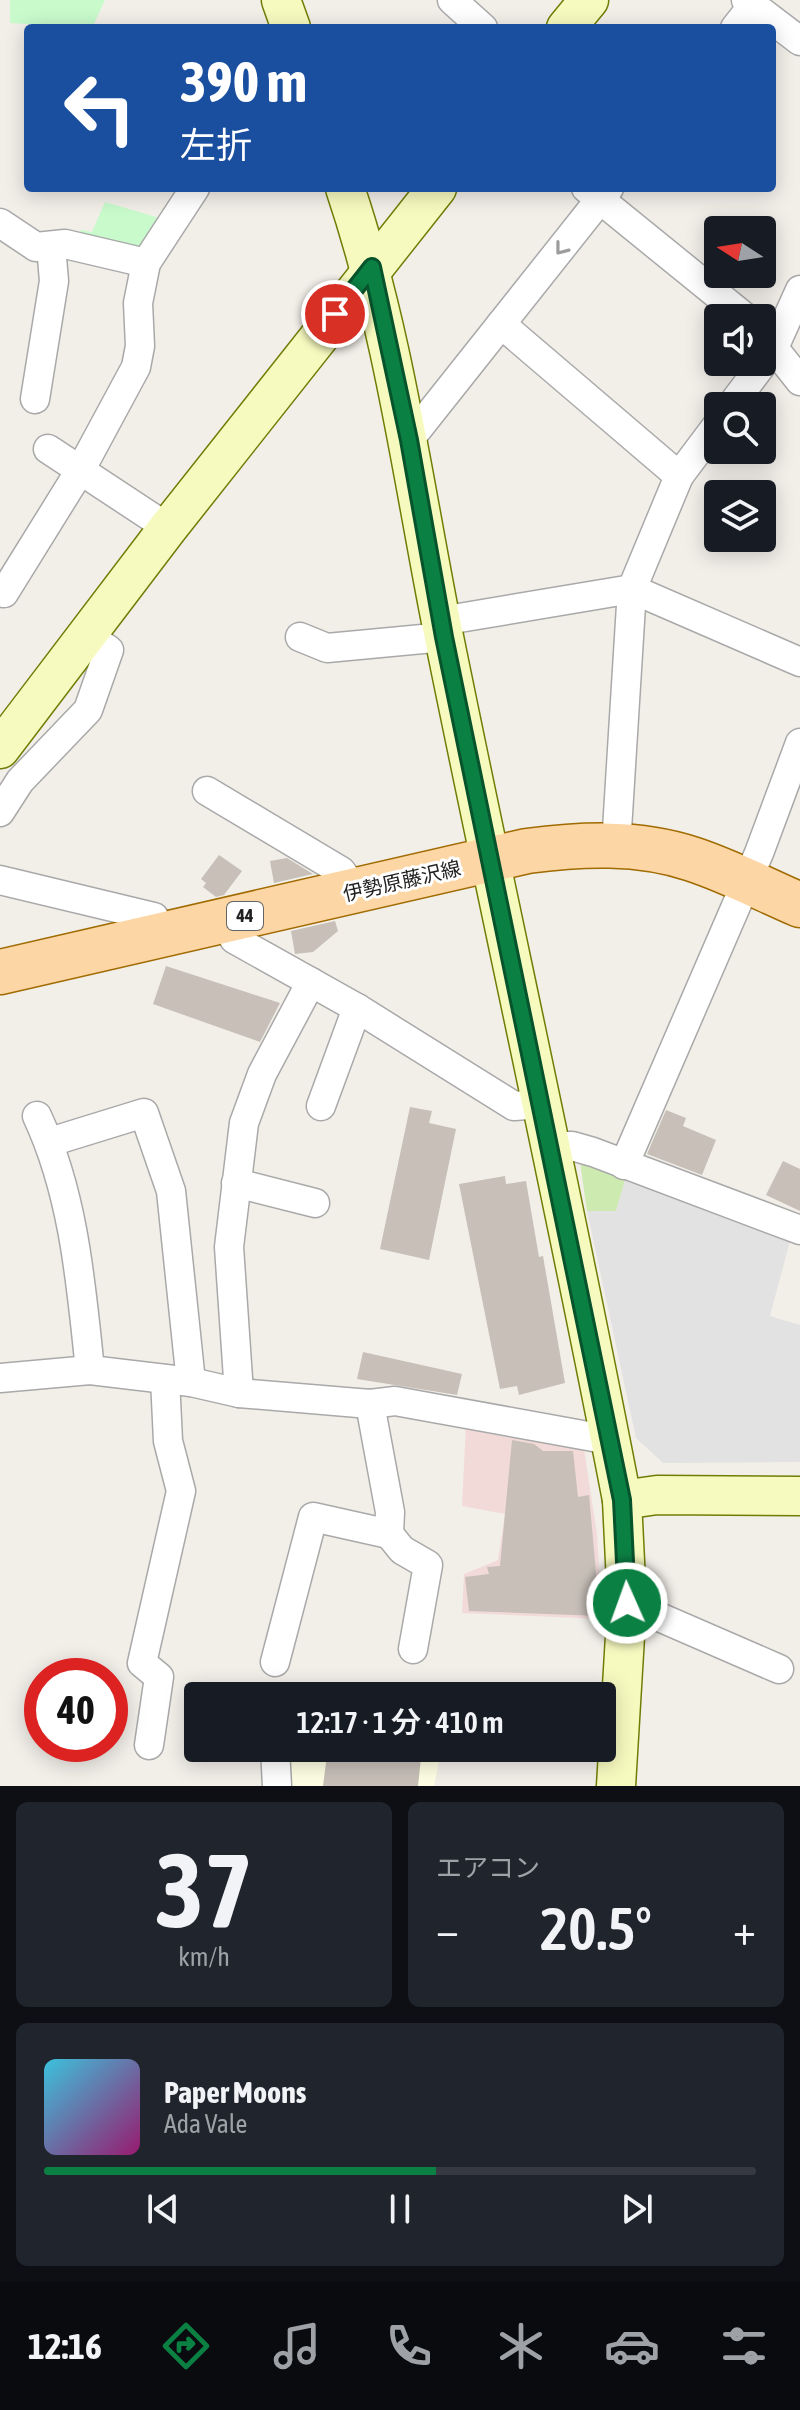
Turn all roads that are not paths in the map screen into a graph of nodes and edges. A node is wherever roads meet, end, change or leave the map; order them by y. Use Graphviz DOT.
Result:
graph roads {
  1 [pos="281,0"];
  2 [pos="452,0"];
  3 [pos="589,0"];
  4 [pos="750,2"];
  5 [pos="290,24"];
  6 [pos="479,24"];
  7 [pos="569,24"];
  8 [pos="737,24"];
  9 [pos="800,41"];
  10 [pos="192,192"];
  11 [pos="346,192"];
  12 [pos="434,192"];
  13 [pos="598,192"];
  14 [pos="0,223"];
  15 [pos="51,246"];
  16 [pos="146,263"];
  17 [pos="372,267"];
  18 [pos="800,290"];
  19 [pos="730,304"];
  20 [pos="501,324"];
  21 [pos="776,327"];
  22 [pos="776,352"];
  23 [pos="800,381"];
  24 [pos="35,399"];
  25 [pos="409,440"];
  26 [pos="704,443"];
  27 [pos="48,449"];
  28 [pos="81,469"];
  29 [pos="679,476"];
  30 [pos="168,528"];
  31 [pos="632,589"];
  32 [pos="4,593"];
  33 [pos="442,629"];
  34 [pos="87,635"];
  35 [pos="300,637"];
  36 [pos="800,662"];
  37 [pos="800,743"];
  38 [pos="0,749"];
  39 [pos="207,791"];
  40 [pos="0,812"];
  41 [pos="616,846"];
  42 [pos="491,861"];
  43 [pos="0,880"];
  44 [pos="747,882"];
  45 [pos="356,891"];
  46 [pos="800,905"];
  47 [pos="227,920"];
  48 [pos="159,935"];
  49 [pos="0,972"];
  50 [pos="311,982"];
  51 [pos="357,1008"];
  52 [pos="542,1104"];
  53 [pos="321,1106"];
  54 [pos="37,1116"];
  55 [pos="50,1142"];
  56 [pos="550,1146"];
  57 [pos="624,1165"];
  58 [pos="236,1183"];
  59 [pos="315,1203"];
  60 [pos="800,1230"];
  61 [pos="90,1370"];
  62 [pos="0,1378"];
  63 [pos="178,1381"];
  64 [pos="239,1393"];
  65 [pos="370,1404"];
  66 [pos="610,1440"];
  67 [pos="800,1496"];
  68 [pos="622,1500"];
  69 [pos="389,1534"];
  70 [pos="627,1603"];
  71 [pos="413,1649"];
  72 [pos="275,1662"];
  73 [pos="779,1669"];
  74 [pos="149,1745"];
  75 [pos="276,1762"];
  76 [pos="277,1786"];
  77 [pos="616,1786"];
  1 -- 5 [label="street"];
  2 -- 6 [label="street"];
  3 -- 7 [label="street"];
  4 -- 8 [label="street"];
  4 -- 9 [label="street"];
  10 -- 16 [label="street"];
  11 -- 17 [label="street"];
  12 -- 17 [label="street"];
  13 -- 19 [label="street"];
  13 -- 20 [label="street, one-way"];
  14 -- 15 [label="street"];
  15 -- 16 [label="street"];
  15 -- 24 [label="street"];
  16 -- 28 [label="street"];
  17 -- 25 [label="street"];
  17 -- 30 [label="street"];
  18 -- 21 [label="street"];
  20 -- 25 [label="street"];
  20 -- 29 [label="street"];
  22 -- 23 [label="street"];
  25 -- 33 [label="street"];
  26 -- 29 [label="street"];
  27 -- 28 [label="street"];
  28 -- 30 [label="street"];
  28 -- 32 [label="street"];
  29 -- 31 [label="street"];
  30 -- 34 [label="street"];
  31 -- 33 [label="street"];
  31 -- 36 [label="street"];
  31 -- 41 [label="street"];
  33 -- 35 [label="street"];
  33 -- 42 [label="street"];
  34 -- 38 [label="street"];
  34 -- 40 [label="street"];
  37 -- 44 [label="street"];
  39 -- 45 [label="street"];
  41 -- 42 [label="main road, 伊勢原藤沢線 / 44"];
  41 -- 44 [label="main road, 伊勢原藤沢線 / 44"];
  42 -- 45 [label="main road, 伊勢原藤沢線 / 44"];
  42 -- 52 [label="street"];
  43 -- 48 [label="street"];
  44 -- 46 [label="main road, 伊勢原藤沢線 / 44"];
  44 -- 57 [label="street"];
  45 -- 47 [label="main road, 伊勢原藤沢線 / 44"];
  47 -- 48 [label="main road, 伊勢原藤沢線 / 44"];
  47 -- 50 [label="street"];
  48 -- 49 [label="main road, 伊勢原藤沢線 / 44"];
  50 -- 51 [label="street"];
  50 -- 58 [label="street"];
  51 -- 52 [label="street"];
  51 -- 53 [label="street"];
  52 -- 56 [label="street"];
  54 -- 55 [label="street"];
  55 -- 61 [label="street"];
  55 -- 63 [label="street"];
  56 -- 57 [label="street"];
  56 -- 66 [label="street"];
  57 -- 60 [label="street"];
  58 -- 59 [label="street"];
  58 -- 64 [label="street"];
  61 -- 62 [label="street"];
  61 -- 63 [label="street"];
  63 -- 64 [label="street"];
  63 -- 74 [label="street"];
  64 -- 65 [label="street"];
  65 -- 66 [label="street"];
  65 -- 69 [label="street"];
  66 -- 68 [label="street"];
  67 -- 68 [label="street"];
  68 -- 70 [label="street"];
  69 -- 71 [label="street"];
  69 -- 72 [label="street"];
  70 -- 73 [label="street"];
  70 -- 77 [label="street"];
  75 -- 76 [label="street"];
}
